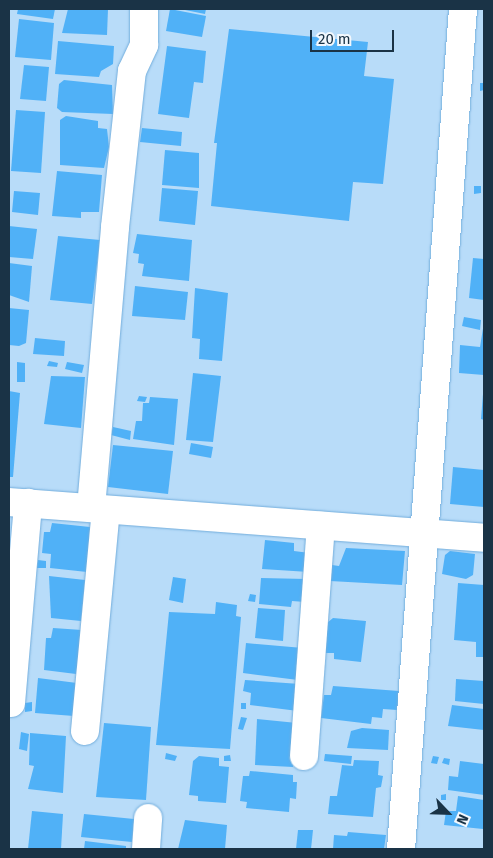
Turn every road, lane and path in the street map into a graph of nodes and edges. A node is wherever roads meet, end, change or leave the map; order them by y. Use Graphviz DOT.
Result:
graph roads {
  1 [pos="144,9"];
  2 [pos="464,9"];
  3 [pos="19,503"];
  4 [pos="98,509"];
  5 [pos="321,526"];
  6 [pos="425,534"];
  7 [pos="484,538"];
  8 [pos="11,703"];
  9 [pos="85,731"];
  10 [pos="304,756"];
  11 [pos="148,818"];
  12 [pos="146,849"];
  13 [pos="401,849"];
  1 -- 4 [label="street"];
  2 -- 6 [label="street"];
  3 -- 4 [label="street"];
  3 -- 8 [label="street"];
  4 -- 5 [label="street"];
  4 -- 9 [label="street"];
  5 -- 6 [label="street"];
  5 -- 10 [label="street"];
  6 -- 7 [label="street"];
  6 -- 13 [label="street"];
  11 -- 12 [label="street"];
}
